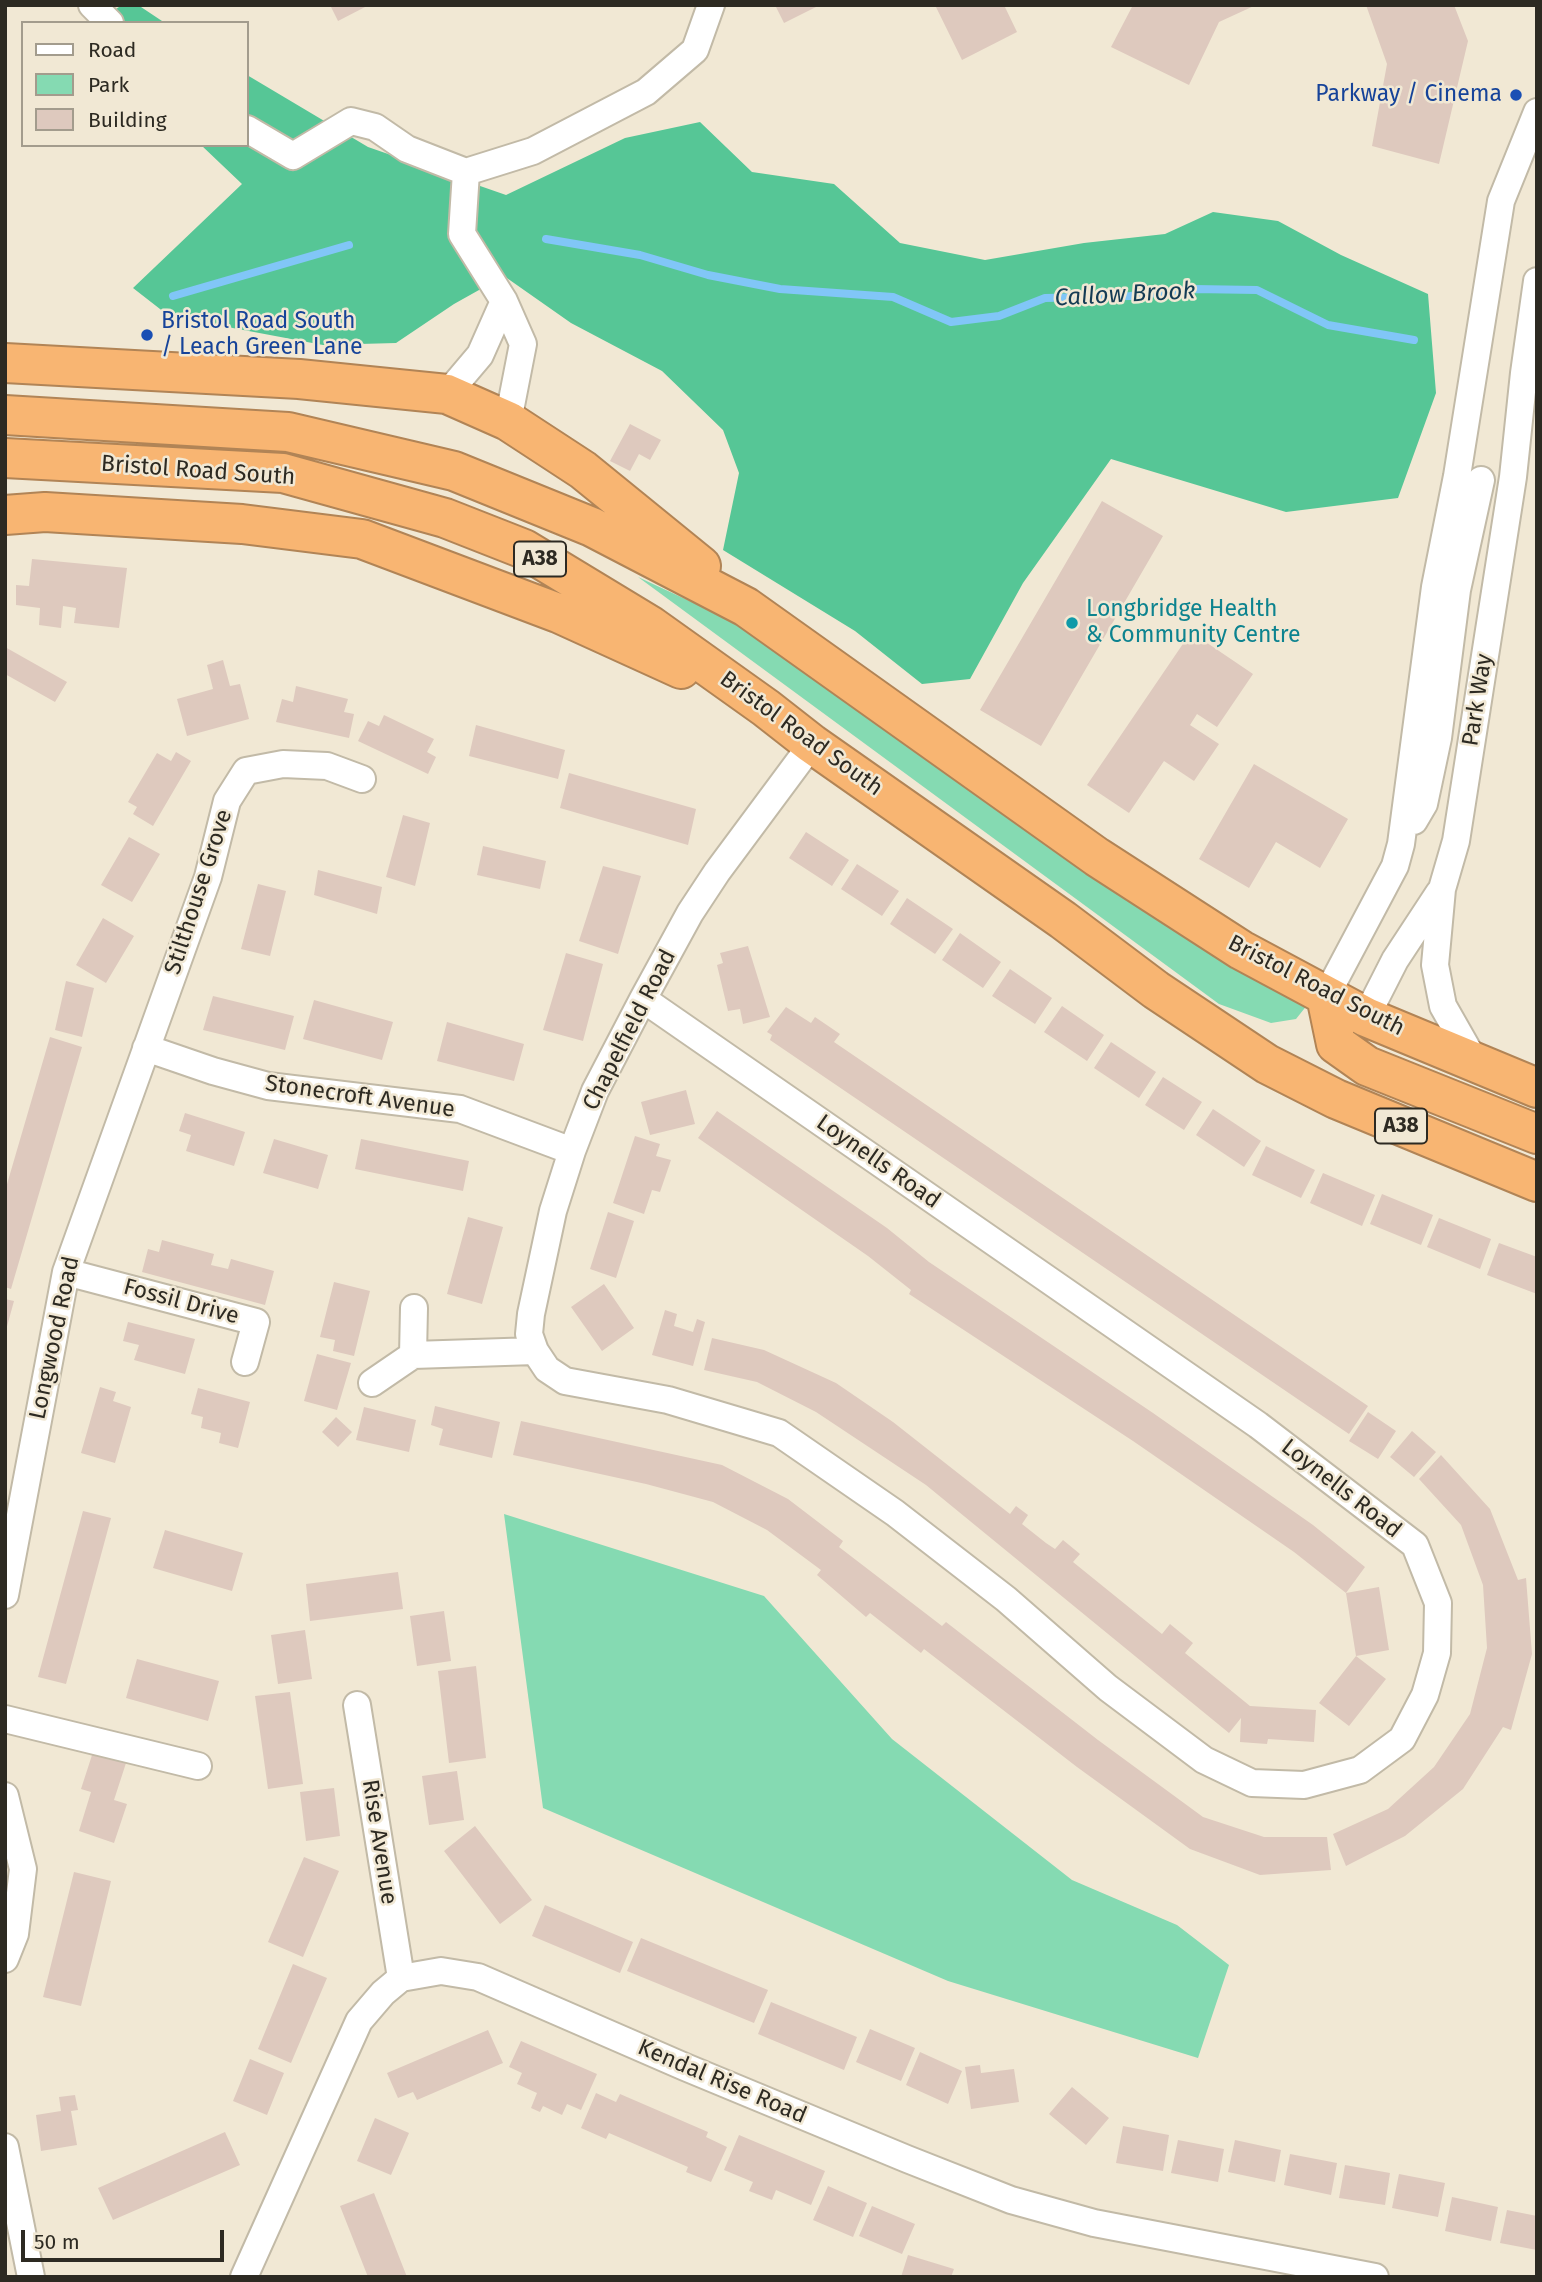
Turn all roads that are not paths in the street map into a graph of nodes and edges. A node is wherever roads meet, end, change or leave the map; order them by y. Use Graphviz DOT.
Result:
graph roads {
  1 [pos="92,5"];
  2 [pos="711,5"];
  3 [pos="108,21"];
  4 [pos="1537,112"];
  5 [pos="248,130"];
  6 [pos="466,172"];
  7 [pos="1537,281"];
  8 [pos="504,301"];
  9 [pos="5,363"];
  10 [pos="447,394"];
  11 [pos="5,415"];
  12 [pos="508,422"];
  13 [pos="5,458"];
  14 [pos="1513,477"];
  15 [pos="1469,478"];
  16 [pos="1507,510"];
  17 [pos="5,515"];
  18 [pos="747,607"];
  19 [pos="766,708"];
  20 [pos="812,744"];
  21 [pos="362,779"];
  22 [pos="1442,889"];
  23 [pos="1326,996"];
  24 [pos="643,999"];
  25 [pos="1366,1017"];
  26 [pos="1336,1044"];
  27 [pos="146,1048"];
  28 [pos="1267,1064"];
  29 [pos="1476,1064"];
  30 [pos="1537,1088"];
  31 [pos="1537,1134"];
  32 [pos="572,1151"];
  33 [pos="1537,1182"];
  34 [pos="66,1272"];
  35 [pos="414,1308"];
  36 [pos="534,1351"];
  37 [pos="413,1355"];
  38 [pos="246,1362"];
  39 [pos="372,1383"];
  40 [pos="5,1595"];
  41 [pos="357,1705"];
  42 [pos="5,1719"];
  43 [pos="198,1766"];
  44 [pos="5,1796"];
  45 [pos="5,1959"];
  46 [pos="401,1978"];
  47 [pos="5,2148"];
  48 [pos="31,2277"];
  49 [pos="244,2277"];
  50 [pos="1376,2277"];
  1 -- 3 [label="street"];
  2 -- 6 [label="street"];
  4 -- 15 [label="street"];
  5 -- 6 [label="street"];
  6 -- 8 [label="street"];
  7 -- 14 [label="street, Park Way"];
  8 -- 10 [label="street"];
  8 -- 12 [label="street"];
  9 -- 10 [label="highway"];
  10 -- 12 [label="highway"];
  11 -- 18 [label="highway, Bristol Road South / A38"];
  12 -- 18 [label="highway"];
  13 -- 19 [label="highway, Bristol Road South / A38"];
  14 -- 15 [label="street"];
  14 -- 16 [label="street, Park Way"];
  15 -- 16 [label="street"];
  15 -- 23 [label="street"];
  16 -- 22 [label="street, Park Way"];
  17 -- 19 [label="highway"];
  18 -- 23 [label="highway, Bristol Road South / A38"];
  19 -- 20 [label="highway, Bristol Road South / A38"];
  20 -- 24 [label="street, Chapelfield Road"];
  20 -- 28 [label="highway, Bristol Road South / A38"];
  21 -- 27 [label="street, Stilthouse Grove"];
  22 -- 25 [label="street, Park Way"];
  22 -- 29 [label="street, Park Way"];
  23 -- 25 [label="highway, Bristol Road South / A38"];
  23 -- 26 [label="highway"];
  24 -- 32 [label="street, Chapelfield Road"];
  24 -- 36 [label="street, Loynells Road"];
  25 -- 26 [label="highway"];
  25 -- 29 [label="highway, Bristol Road South / A38"];
  26 -- 28 [label="highway"];
  26 -- 31 [label="highway"];
  27 -- 32 [label="street, Stonecroft Avenue"];
  27 -- 34 [label="street, Longwood Road"];
  28 -- 33 [label="highway, Bristol Road South / A38"];
  29 -- 30 [label="highway, Bristol Road South / A38"];
  32 -- 36 [label="street, Chapelfield Road"];
  34 -- 38 [label="street, Fossil Drive"];
  34 -- 40 [label="street, Longwood Road"];
  35 -- 37 [label="street"];
  36 -- 37 [label="street"];
  37 -- 39 [label="street"];
  41 -- 46 [label="street, Rise Avenue"];
  42 -- 43 [label="street"];
  44 -- 45 [label="street"];
  46 -- 49 [label="street"];
  46 -- 50 [label="street, Kendal Rise Road"];
  47 -- 48 [label="street"];
}
